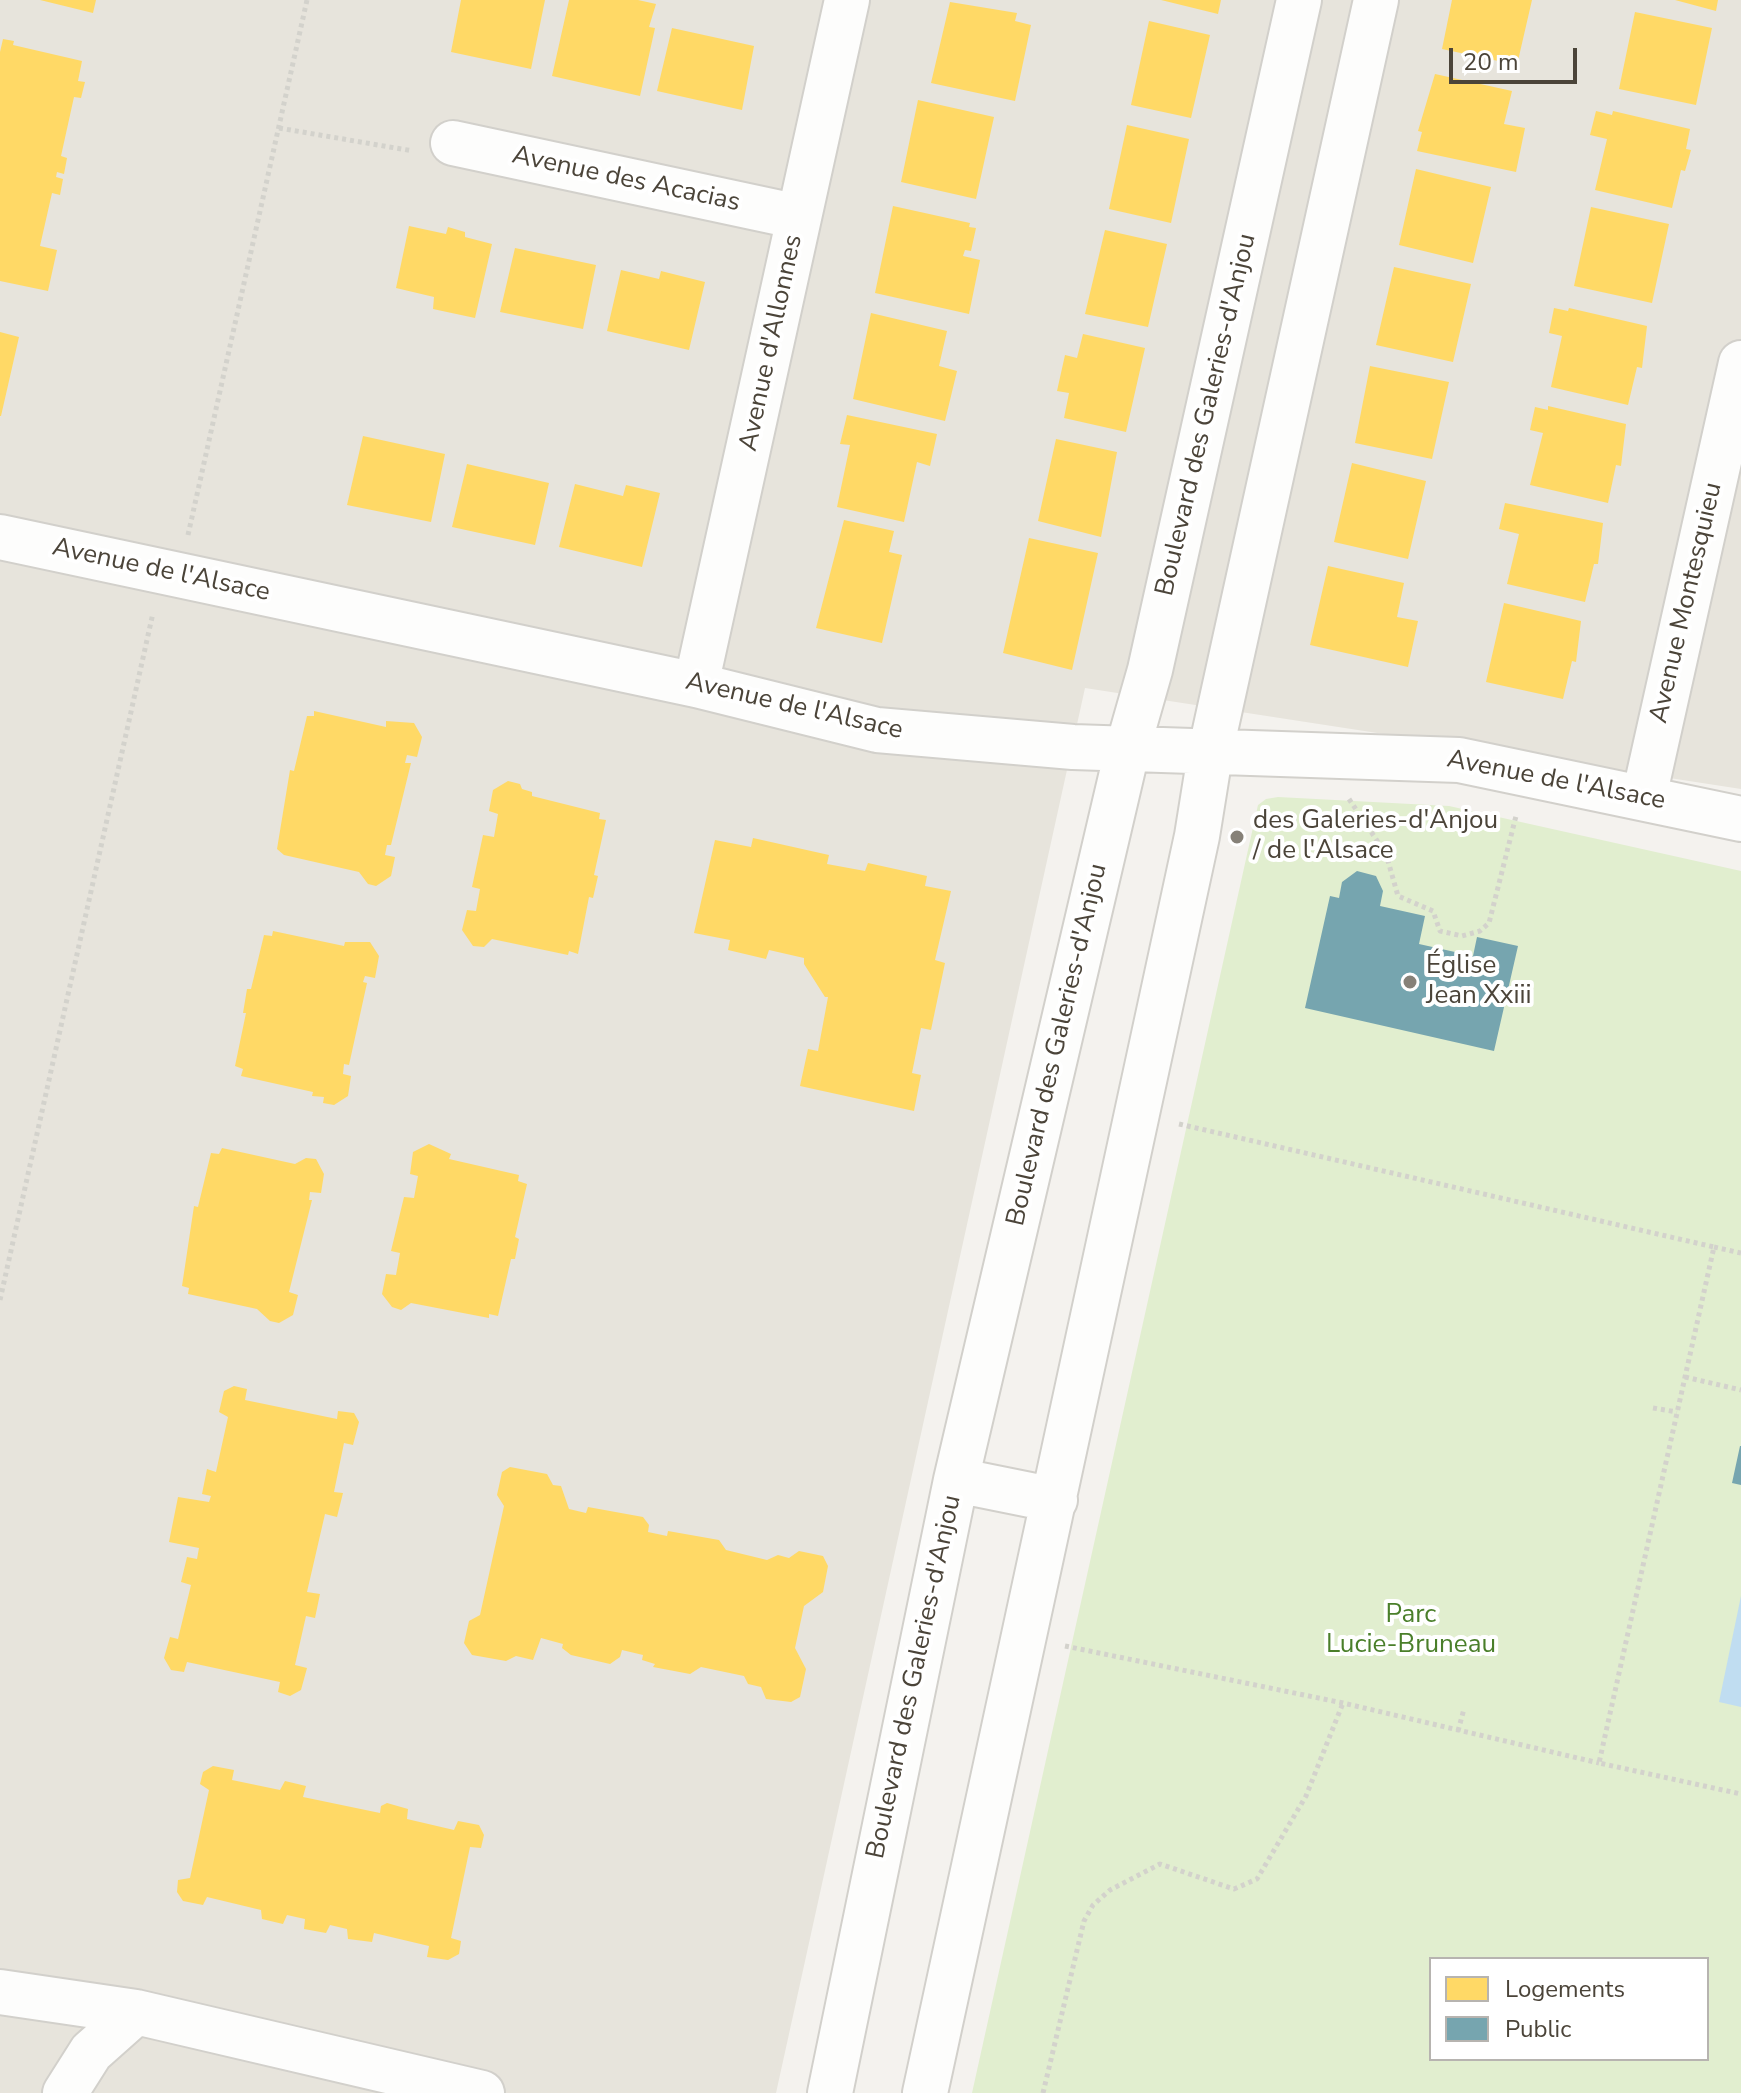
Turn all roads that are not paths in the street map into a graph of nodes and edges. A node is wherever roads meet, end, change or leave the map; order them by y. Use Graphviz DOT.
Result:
graph roads {
  1 [pos="847,0"];
  2 [pos="1299,0"];
  3 [pos="1376,0"];
  4 [pos="453,143"];
  5 [pos="799,217"];
  6 [pos="1741,363"];
  7 [pos="0,537"];
  8 [pos="696,685"];
  9 [pos="1128,747"];
  10 [pos="1211,749"];
  11 [pos="1644,797"];
  12 [pos="1741,819"];
  13 [pos="956,1480"];
  14 [pos="1055,1500"];
  15 [pos="0,1992"];
  16 [pos="136,2012"];
  17 [pos="65,2093"];
  18 [pos="482,2093"];
  19 [pos="830,2093"];
  20 [pos="925,2093"];
  1 -- 5 [label="street, Avenue d'Allonnes"];
  2 -- 9 [label="street, Boulevard des Galeries-d'Anjou"];
  3 -- 10 [label="street"];
  4 -- 5 [label="street, Avenue des Acacias"];
  5 -- 8 [label="street, Avenue d'Allonnes"];
  6 -- 11 [label="street, Avenue Montesquieu"];
  7 -- 8 [label="street, Avenue de l'Alsace"];
  8 -- 9 [label="street, Avenue de l'Alsace"];
  9 -- 10 [label="street, Avenue de l'Alsace"];
  9 -- 13 [label="street, Boulevard des Galeries-d'Anjou"];
  10 -- 11 [label="street, Avenue de l'Alsace"];
  10 -- 14 [label="street"];
  11 -- 12 [label="street, Avenue de l'Alsace"];
  13 -- 14 [label="street"];
  13 -- 19 [label="street, Boulevard des Galeries-d'Anjou"];
  14 -- 20 [label="street"];
  15 -- 16 [label="street"];
  16 -- 17 [label="street"];
  16 -- 18 [label="street"];
}
